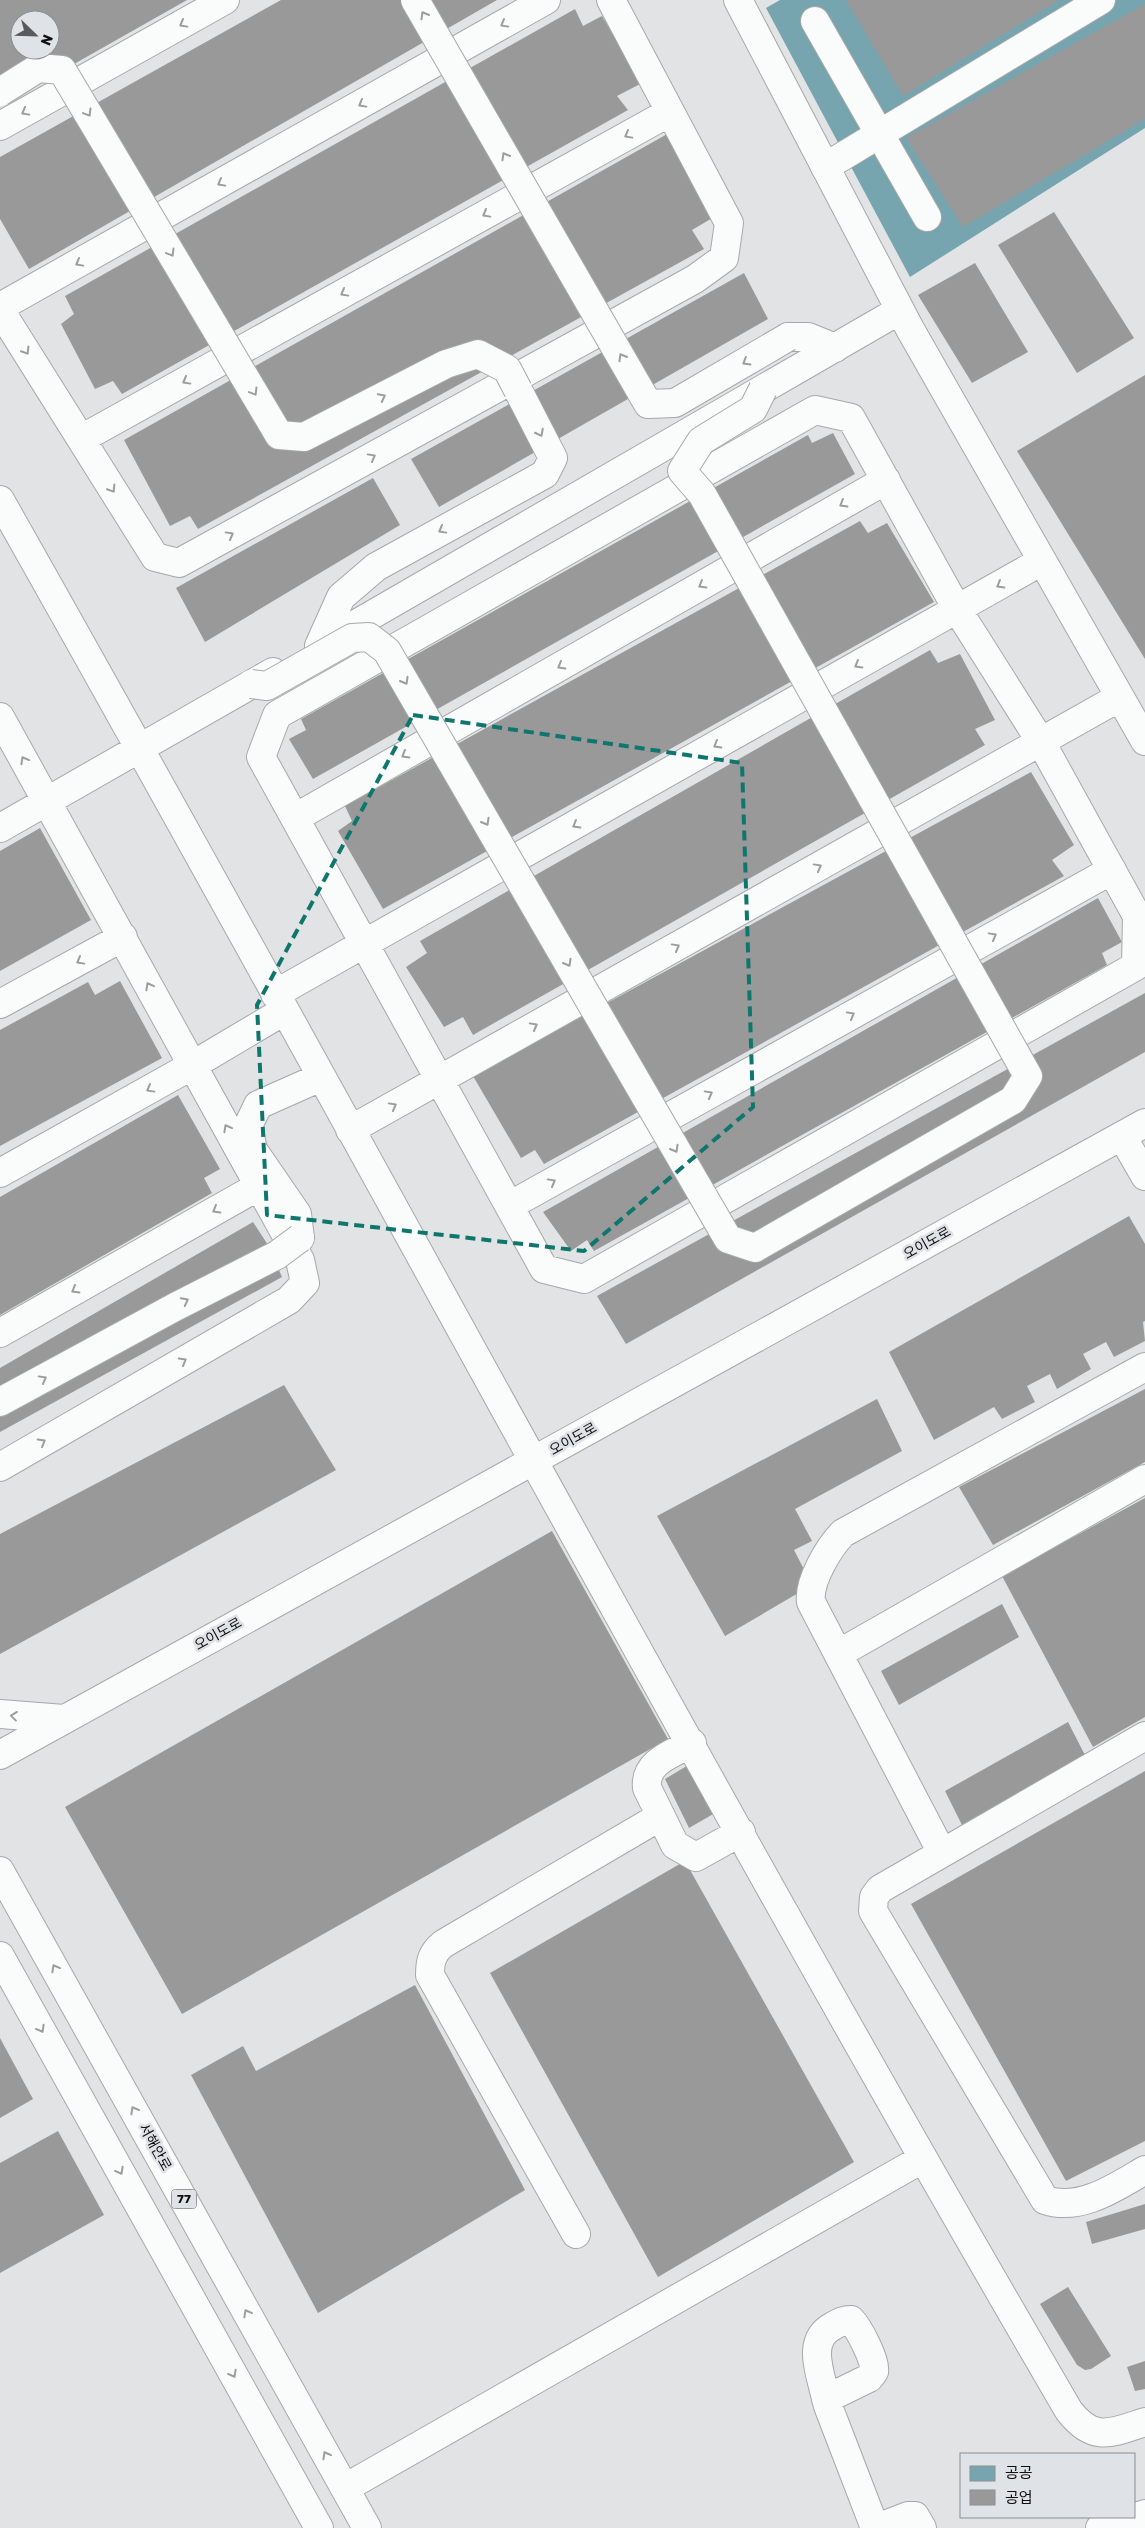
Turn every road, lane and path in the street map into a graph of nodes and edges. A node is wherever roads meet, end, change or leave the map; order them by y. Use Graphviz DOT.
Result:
graph roads {
  1 [pos="225,0"];
  2 [pos="415,0"];
  3 [pos="546,0"];
  4 [pos="611,0"];
  5 [pos="738,0"];
  6 [pos="1101,0"];
  7 [pos="814,21"];
  8 [pos="0,92"];
  9 [pos="670,112"];
  10 [pos="0,126"];
  11 [pos="880,134"];
  12 [pos="825,167"];
  13 [pos="927,217"];
  14 [pos="0,309"];
  15 [pos="900,310"];
  16 [pos="834,348"];
  17 [pos="763,389"];
  18 [pos="81,439"];
  19 [pos="886,480"];
  20 [pos="0,500"];
  21 [pos="1042,561"];
  22 [pos="957,608"];
  23 [pos="319,646"];
  24 [pos="251,684"];
  25 [pos="1120,698"];
  26 [pos="0,717"];
  27 [pos="1145,741"];
  28 [pos="1041,742"];
  29 [pos="140,746"];
  30 [pos="48,802"];
  31 [pos="295,818"];
  32 [pos="0,828"];
  33 [pos="1112,870"];
  34 [pos="123,938"];
  35 [pos="366,944"];
  36 [pos="280,1003"];
  37 [pos="0,1004"];
  38 [pos="193,1065"];
  39 [pos="321,1076"];
  40 [pos="440,1079"];
  41 [pos="1145,1123"];
  42 [pos="350,1130"];
  43 [pos="1122,1136"];
  44 [pos="0,1173"];
  45 [pos="1145,1176"];
  46 [pos="259,1186"];
  47 [pos="509,1206"];
  48 [pos="0,1333"];
  49 [pos="1145,1367"];
  50 [pos="0,1402"];
  51 [pos="535,1460"];
  52 [pos="0,1467"];
  53 [pos="1145,1479"];
  54 [pos="838,1654"];
  55 [pos="0,1714"];
  56 [pos="64,1720"];
  57 [pos="1145,1736"];
  58 [pos="692,1744"];
  59 [pos="0,1755"];
  60 [pos="661,1816"];
  61 [pos="741,1832"];
  62 [pos="942,1853"];
  63 [pos="0,1871"];
  64 [pos="0,1956"];
  65 [pos="922,2159"];
  66 [pos="1145,2170"];
  67 [pos="576,2234"];
  68 [pos="826,2399"];
  69 [pos="1145,2422"];
  70 [pos="345,2488"];
  71 [pos="1132,2518"];
  72 [pos="319,2528"];
  73 [pos="367,2528"];
  74 [pos="876,2528"];
  75 [pos="922,2528"];
  76 [pos="1100,2528"];
  1 -- 10 [label="street, one-way"];
  16 -- 2 [label="street, one-way, bridge"];
  3 -- 14 [label="street, one-way"];
  4 -- 9 [label="street"];
  5 -- 12 [label="street"];
  6 -- 11 [label="street"];
  7 -- 11 [label="street"];
  8 -- 23 [label="street, one-way, bridge"];
  9 -- 18 [label="street, one-way"];
  18 -- 9 [label="street, one-way"];
  11 -- 12 [label="street"];
  11 -- 13 [label="street"];
  12 -- 15 [label="street"];
  14 -- 18 [label="street, one-way"];
  15 -- 16 [label="street"];
  15 -- 21 [label="street"];
  16 -- 17 [label="street"];
  17 -- 23 [label="street"];
  24 -- 17 [label="street, one-way, bridge"];
  19 -- 22 [label="street"];
  19 -- 31 [label="street, one-way"];
  19 -- 31 [label="street"];
  20 -- 29 [label="street"];
  21 -- 22 [label="street, one-way"];
  21 -- 25 [label="street"];
  22 -- 28 [label="street"];
  22 -- 35 [label="street, one-way"];
  23 -- 24 [label="street"];
  24 -- 29 [label="street"];
  25 -- 27 [label="street"];
  25 -- 28 [label="street"];
  30 -- 26 [label="street, one-way"];
  28 -- 33 [label="street"];
  40 -- 28 [label="street, one-way"];
  29 -- 30 [label="street"];
  29 -- 36 [label="street"];
  30 -- 32 [label="street"];
  30 -- 34 [label="street"];
  31 -- 35 [label="street"];
  47 -- 33 [label="street, one-way"];
  33 -- 47 [label="street"];
  34 -- 37 [label="street, one-way"];
  38 -- 34 [label="street, one-way"];
  35 -- 36 [label="street"];
  35 -- 40 [label="street"];
  36 -- 38 [label="street"];
  36 -- 39 [label="street"];
  38 -- 44 [label="street, one-way"];
  46 -- 38 [label="street, one-way"];
  39 -- 42 [label="street"];
  50 -- 39 [label="street, one-way, bridge"];
  42 -- 40 [label="street, one-way"];
  40 -- 47 [label="street"];
  41 -- 43 [label="street, 오이도로"];
  42 -- 51 [label="street"];
  43 -- 45 [label="street"];
  43 -- 51 [label="street, 오이도로"];
  46 -- 48 [label="street, one-way"];
  52 -- 46 [label="street, one-way"];
  49 -- 54 [label="street"];
  51 -- 56 [label="street, 오이도로"];
  51 -- 58 [label="street"];
  53 -- 54 [label="street"];
  54 -- 62 [label="street"];
  56 -- 55 [label="street, one-way"];
  56 -- 59 [label="street, 오이도로"];
  57 -- 62 [label="street"];
  58 -- 60 [label="street"];
  58 -- 61 [label="street"];
  60 -- 61 [label="street"];
  60 -- 67 [label="street"];
  61 -- 65 [label="street"];
  62 -- 66 [label="street"];
  70 -- 63 [label="street, 서해안로 / 77, one-way"];
  64 -- 72 [label="street, one-way"];
  65 -- 69 [label="street"];
  65 -- 70 [label="street"];
  68 -- 74 [label="street"];
  70 -- 73 [label="street, 서해안로 / 77"];
  71 -- 76 [label="street"];
  74 -- 75 [label="street"];
}
